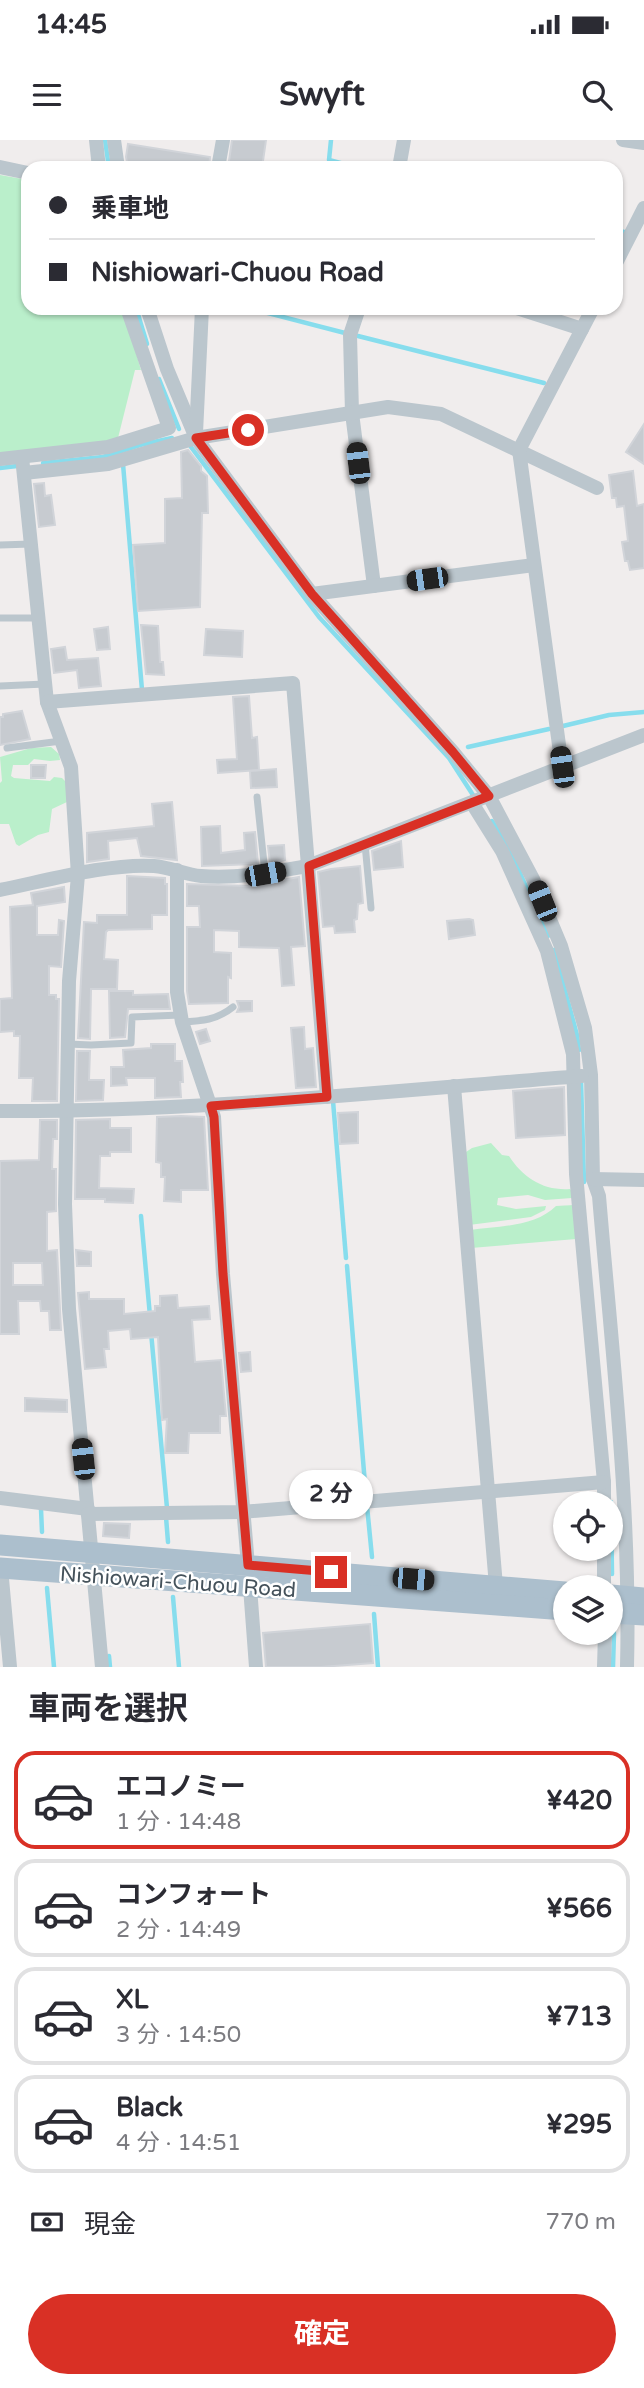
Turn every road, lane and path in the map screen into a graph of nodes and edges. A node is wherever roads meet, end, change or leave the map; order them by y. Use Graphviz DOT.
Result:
graph roads {
  1 [pos="96,140"];
  2 [pos="114,140"];
  3 [pos="222,140"];
  4 [pos="404,140"];
  5 [pos="623,140"];
  6 [pos="644,143"];
  7 [pos="98,161"];
  8 [pos="117,161"];
  9 [pos="219,161"];
  10 [pos="400,161"];
  11 [pos="0,167"];
  12 [pos="21,172"];
  13 [pos="644,208"];
  14 [pos="623,249"];
  15 [pos="129,315"];
  16 [pos="149,315"];
  17 [pos="202,315"];
  18 [pos="357,315"];
  19 [pos="539,315"];
  20 [pos="589,315"];
  21 [pos="582,329"];
  22 [pos="352,413"];
  23 [pos="196,438"];
  24 [pos="519,450"];
  25 [pos="22,457"];
  26 [pos="0,459"];
  27 [pos="24,473"];
  28 [pos="597,488"];
  29 [pos="31,544"];
  30 [pos="0,545"];
  31 [pos="534,565"];
  32 [pos="374,586"];
  33 [pos="312,594"];
  34 [pos="0,618"];
  35 [pos="38,618"];
  36 [pos="45,684"];
  37 [pos="0,686"];
  38 [pos="47,702"];
  39 [pos="644,735"];
  40 [pos="61,741"];
  41 [pos="7,748"];
  42 [pos="562,767"];
  43 [pos="489,796"];
  44 [pos="257,797"];
  45 [pos="472,803"];
  46 [pos="365,844"];
  47 [pos="309,866"];
  48 [pos="177,870"];
  49 [pos="265,874"];
  50 [pos="78,875"];
  51 [pos="0,890"];
  52 [pos="372,908"];
  53 [pos="233,1007"];
  54 [pos="181,1018"];
  55 [pos="68,1044"];
  56 [pos="591,1075"];
  57 [pos="574,1076"];
  58 [pos="454,1086"];
  59 [pos="327,1097"];
  60 [pos="211,1106"];
  61 [pos="0,1111"];
  62 [pos="67,1112"];
  63 [pos="593,1179"];
  64 [pos="644,1180"];
  65 [pos="604,1482"];
  66 [pos="604,1491"];
  67 [pos="488,1492"];
  68 [pos="0,1498"];
  69 [pos="88,1511"];
  70 [pos="242,1512"];
  71 [pos="0,1545"];
  72 [pos="92,1552"];
  73 [pos="248,1565"];
  74 [pos="1,1568"];
  75 [pos="94,1576"];
  76 [pos="496,1586"];
  77 [pos="250,1587"];
  78 [pos="553,1591"];
  79 [pos="627,1605"];
  80 [pos="553,1609"];
  81 [pos="605,1645"];
  82 [pos="10,1667"];
  83 [pos="102,1667"];
  84 [pos="257,1667"];
  85 [pos="604,1667"];
  86 [pos="627,1667"];
  1 -- 7 [label="street"];
  2 -- 8 [label="street"];
  3 -- 9 [label="street"];
  4 -- 10 [label="street"];
  5 -- 6 [label="street"];
  11 -- 12 [label="street"];
  13 -- 14 [label="street"];
  15 -- 25 [label="street"];
  16 -- 23 [label="street"];
  17 -- 23 [label="street"];
  18 -- 22 [label="street"];
  19 -- 21 [label="street"];
  20 -- 21 [label="street"];
  21 -- 24 [label="street"];
  22 -- 23 [label="street"];
  22 -- 24 [label="street"];
  22 -- 32 [label="street"];
  23 -- 27 [label="street"];
  23 -- 33 [label="street"];
  24 -- 28 [label="street"];
  24 -- 31 [label="street"];
  25 -- 26 [label="street"];
  25 -- 27 [label="street"];
  27 -- 29 [label="street"];
  29 -- 30 [label="lane"];
  29 -- 35 [label="street"];
  31 -- 32 [label="street"];
  31 -- 42 [label="street"];
  32 -- 33 [label="street"];
  33 -- 43 [label="street"];
  34 -- 35 [label="lane"];
  35 -- 36 [label="street"];
  36 -- 37 [label="lane"];
  36 -- 38 [label="street"];
  38 -- 40 [label="street"];
  38 -- 47 [label="street"];
  39 -- 42 [label="street"];
  40 -- 41 [label="lane"];
  40 -- 50 [label="street"];
  42 -- 43 [label="street"];
  43 -- 45 [label="street"];
  43 -- 56 [label="street"];
  44 -- 49 [label="lane"];
  45 -- 46 [label="street"];
  45 -- 57 [label="street"];
  46 -- 47 [label="street"];
  46 -- 52 [label="lane"];
  47 -- 49 [label="street"];
  47 -- 59 [label="street"];
  48 -- 49 [label="street"];
  48 -- 50 [label="street"];
  48 -- 54 [label="street"];
  50 -- 51 [label="street"];
  50 -- 55 [label="street"];
  53 -- 54 [label="lane"];
  54 -- 55 [label="lane"];
  54 -- 60 [label="street"];
  55 -- 62 [label="street"];
  56 -- 57 [label="street"];
  56 -- 63 [label="street"];
  57 -- 58 [label="street"];
  57 -- 65 [label="street"];
  58 -- 59 [label="street"];
  58 -- 67 [label="street"];
  59 -- 60 [label="street"];
  60 -- 62 [label="street"];
  60 -- 70 [label="street"];
  61 -- 62 [label="street"];
  62 -- 69 [label="street"];
  63 -- 64 [label="street"];
  63 -- 79 [label="street"];
  65 -- 66 [label="street"];
  65 -- 67 [label="street"];
  67 -- 70 [label="street"];
  67 -- 76 [label="street"];
  68 -- 69 [label="street"];
  69 -- 70 [label="street"];
  69 -- 72 [label="street"];
  70 -- 73 [label="street"];
  71 -- 72 [label="main road, Nishiowari-Chuou Road"];
  72 -- 73 [label="main road, Nishiowari-Chuou Road"];
  72 -- 75 [label="street"];
  73 -- 76 [label="main road, Nishiowari-Chuou Road"];
  74 -- 75 [label="main road, Nishiowari-Chuou Road"];
  74 -- 82 [label="street"];
  75 -- 77 [label="main road, Nishiowari-Chuou Road"];
  75 -- 83 [label="street"];
  76 -- 78 [label="main road, Nishiowari-Chuou Road"];
  77 -- 80 [label="main road, Nishiowari-Chuou Road"];
  77 -- 84 [label="street"];
  79 -- 86 [label="street"];
  81 -- 85 [label="street"];
}
